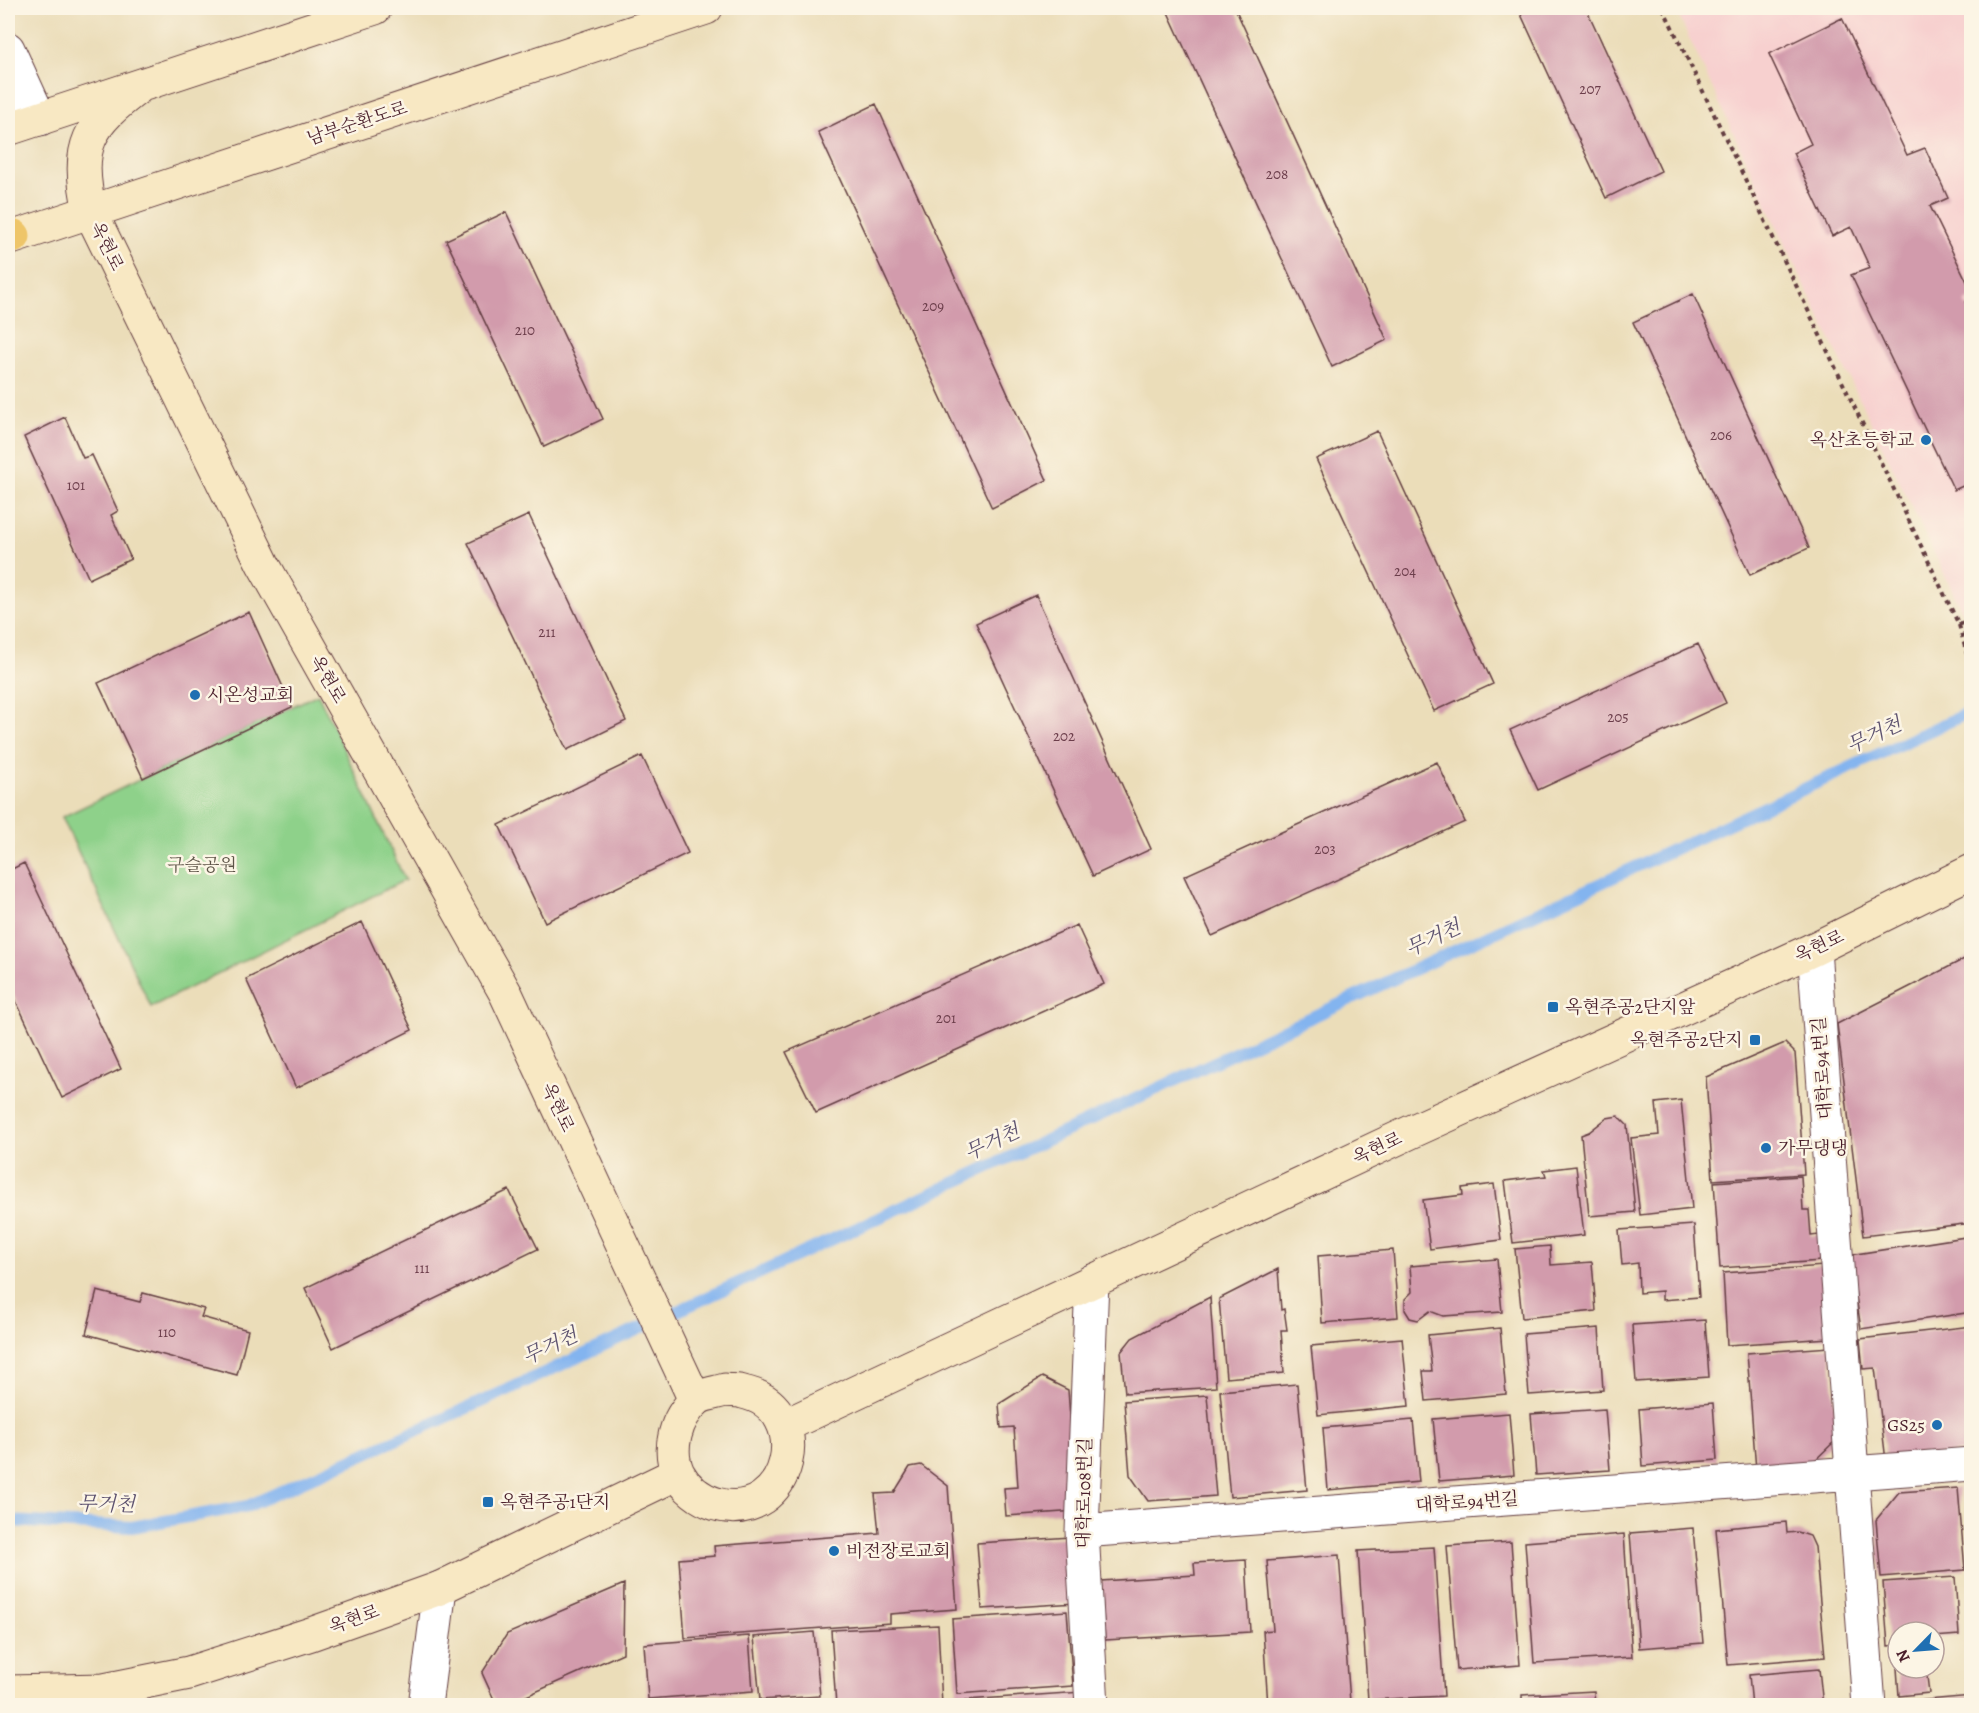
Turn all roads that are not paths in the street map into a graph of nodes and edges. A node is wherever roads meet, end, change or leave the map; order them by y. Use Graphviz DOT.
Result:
graph roads {
  1 [pos="375,8"];
  2 [pos="706,8"];
  3 [pos="8,50"];
  4 [pos="140,86"];
  5 [pos="40,119"];
  6 [pos="8,129"];
  7 [pos="90,211"];
  8 [pos="10,238"];
  9 [pos="1971,872"];
  10 [pos="1814,949"];
  11 [pos="1092,1281"];
  12 [pos="695,1400"];
  13 [pos="784,1426"];
  14 [pos="1971,1464"];
  15 [pos="678,1473"];
  16 [pos="1852,1473"];
  17 [pos="1082,1531"];
  18 [pos="440,1588"];
  19 [pos="8,1692"];
  20 [pos="425,1706"];
  21 [pos="1092,1706"];
  22 [pos="1869,1706"];
  1 -- 4 [label="main road"];
  2 -- 7 [label="main road, 남부순환도로"];
  3 -- 5 [label="street"];
  4 -- 5 [label="main road"];
  4 -- 7 [label="main road, 옥현로"];
  5 -- 6 [label="main road"];
  7 -- 8 [label="main road, 남부순환도로"];
  7 -- 12 [label="main road, 옥현로"];
  9 -- 10 [label="main road, 옥현로"];
  10 -- 11 [label="main road, 옥현로"];
  10 -- 16 [label="street, 대학로94번길"];
  11 -- 13 [label="main road, 옥현로"];
  11 -- 17 [label="street, 대학로108번길"];
  12 -- 13 [label="main road"];
  12 -- 15 [label="main road"];
  13 -- 15 [label="main road"];
  14 -- 16 [label="street"];
  15 -- 18 [label="main road, 옥현로"];
  16 -- 17 [label="street, 대학로94번길"];
  16 -- 22 [label="street, 대학로94번길"];
  17 -- 21 [label="street, 대학로108번길"];
  18 -- 19 [label="main road, 옥현로"];
  18 -- 20 [label="street"];
}
